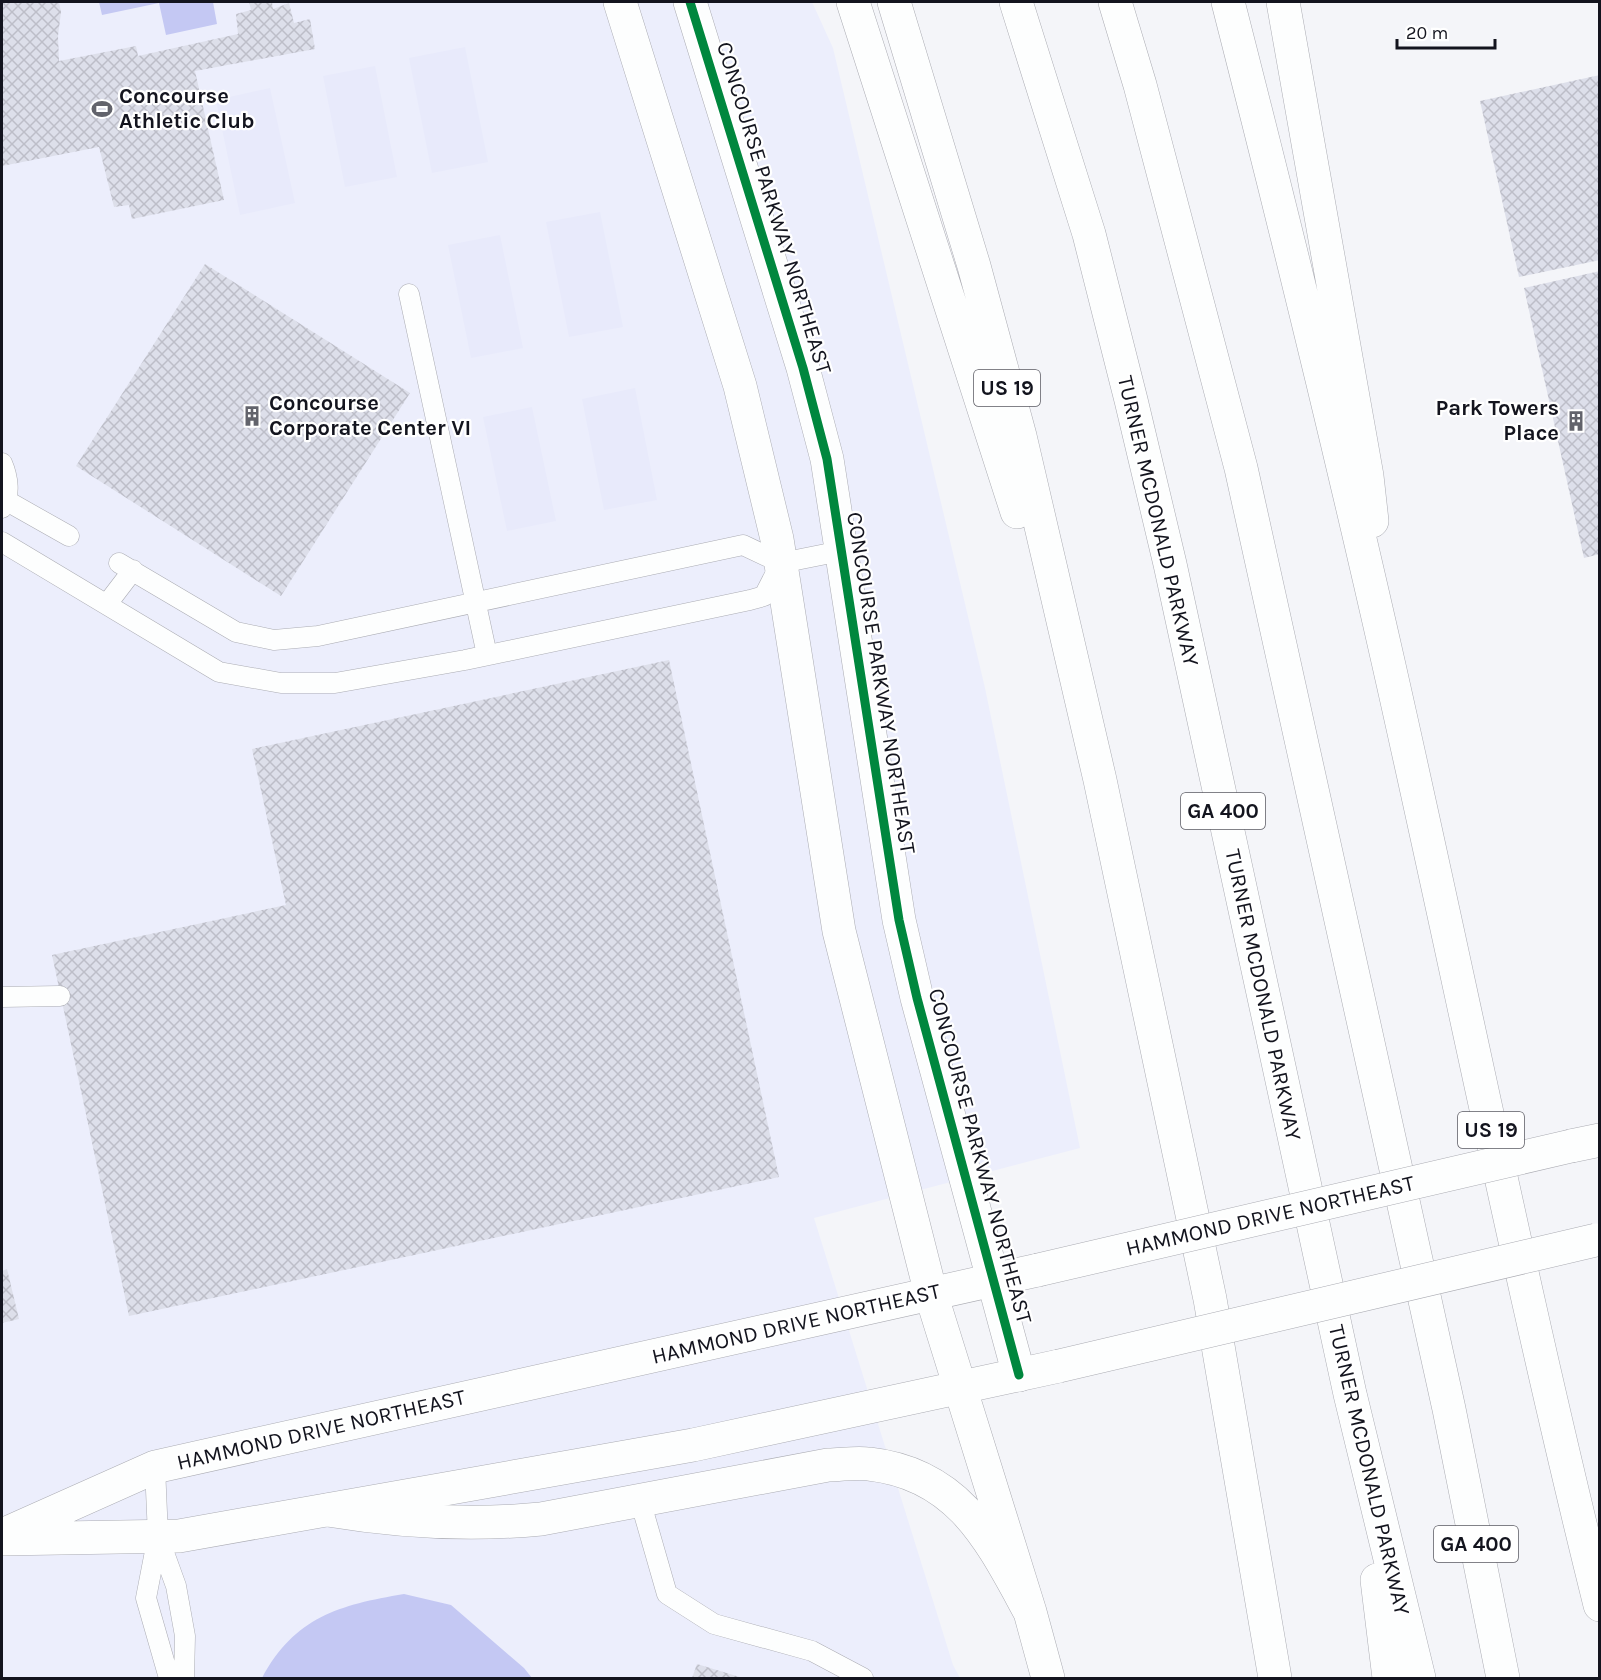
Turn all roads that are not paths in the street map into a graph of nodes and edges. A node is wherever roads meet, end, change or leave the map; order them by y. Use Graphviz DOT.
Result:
graph roads {
  1 [pos="620,2"];
  2 [pos="690,2"];
  3 [pos="853,2"];
  4 [pos="894,2"];
  5 [pos="1016,2"];
  6 [pos="1115,2"];
  7 [pos="1228,2"];
  8 [pos="1283,2"];
  9 [pos="409,294"];
  10 [pos="2,463"];
  11 [pos="4,504"];
  12 [pos="69,536"];
  13 [pos="2,542"];
  14 [pos="841,551"];
  15 [pos="781,563"];
  16 [pos="107,604"];
  17 [pos="476,604"];
  18 [pos="1387,654"];
  19 [pos="487,655"];
  20 [pos="1100,780"];
  21 [pos="60,996"];
  22 [pos="2,998"];
  23 [pos="1585,1143"];
  24 [pos="1598,1240"];
  25 [pos="992,1280"];
  26 [pos="931,1294"];
  27 [pos="1019,1375"];
  28 [pos="960,1389"];
  29 [pos="1350,1394"];
  30 [pos="155,1467"];
  31 [pos="640,1500"];
  32 [pos="328,1510"];
  33 [pos="158,1536"];
  34 [pos="2,1538"];
  35 [pos="1599,1605"];
  36 [pos="1030,1612"];
  37 [pos="169,1678"];
  38 [pos="184,1678"];
  39 [pos="862,1678"];
  40 [pos="1048,1678"];
  41 [pos="1275,1678"];
  42 [pos="1389,1678"];
  43 [pos="1419,1678"];
  44 [pos="1503,1678"];
  1 -- 15 [label="main road"];
  2 -- 14 [label="main road, CONCOURSE PARKWAY NORTHEAST"];
  3 -- 20 [label="main road"];
  4 -- 20 [label="main road, US 19"];
  5 -- 29 [label="main road, TURNER MCDONALD PARKWAY / GA 400"];
  6 -- 44 [label="main road, GA 400"];
  7 -- 18 [label="main road"];
  8 -- 18 [label="main road, US 19"];
  9 -- 17 [label="lane"];
  10 -- 11 [label="lane"];
  11 -- 12 [label="lane"];
  13 -- 16 [label="lane"];
  14 -- 15 [label="lane"];
  14 -- 25 [label="main road, CONCOURSE PARKWAY NORTHEAST"];
  15 -- 17 [label="lane"];
  15 -- 19 [label="lane"];
  15 -- 26 [label="main road"];
  16 -- 17 [label="lane"];
  16 -- 19 [label="lane"];
  17 -- 19 [label="lane"];
  18 -- 35 [label="main road, US 19"];
  20 -- 41 [label="main road, US 19"];
  21 -- 22 [label="lane"];
  23 -- 25 [label="main road, HAMMOND DRIVE NORTHEAST, bridge"];
  24 -- 27 [label="main road, HAMMOND DRIVE NORTHEAST, bridge"];
  25 -- 26 [label="main road, HAMMOND DRIVE NORTHEAST"];
  25 -- 27 [label="main road, CONCOURSE PARKWAY NORTHEAST"];
  26 -- 28 [label="main road"];
  26 -- 30 [label="main road, HAMMOND DRIVE NORTHEAST"];
  27 -- 28 [label="main road, HAMMOND DRIVE NORTHEAST"];
  28 -- 32 [label="main road, HAMMOND DRIVE NORTHEAST"];
  28 -- 36 [label="main road"];
  29 -- 42 [label="main road"];
  29 -- 43 [label="main road, TURNER MCDONALD PARKWAY / GA 400"];
  30 -- 33 [label="lane"];
  30 -- 34 [label="main road, HAMMOND DRIVE NORTHEAST"];
  31 -- 32 [label="main road"];
  31 -- 36 [label="main road"];
  31 -- 39 [label="lane"];
  32 -- 33 [label="main road, HAMMOND DRIVE NORTHEAST"];
  33 -- 34 [label="main road, HAMMOND DRIVE NORTHEAST"];
  33 -- 37 [label="lane"];
  33 -- 38 [label="lane"];
  36 -- 40 [label="main road"];
}
